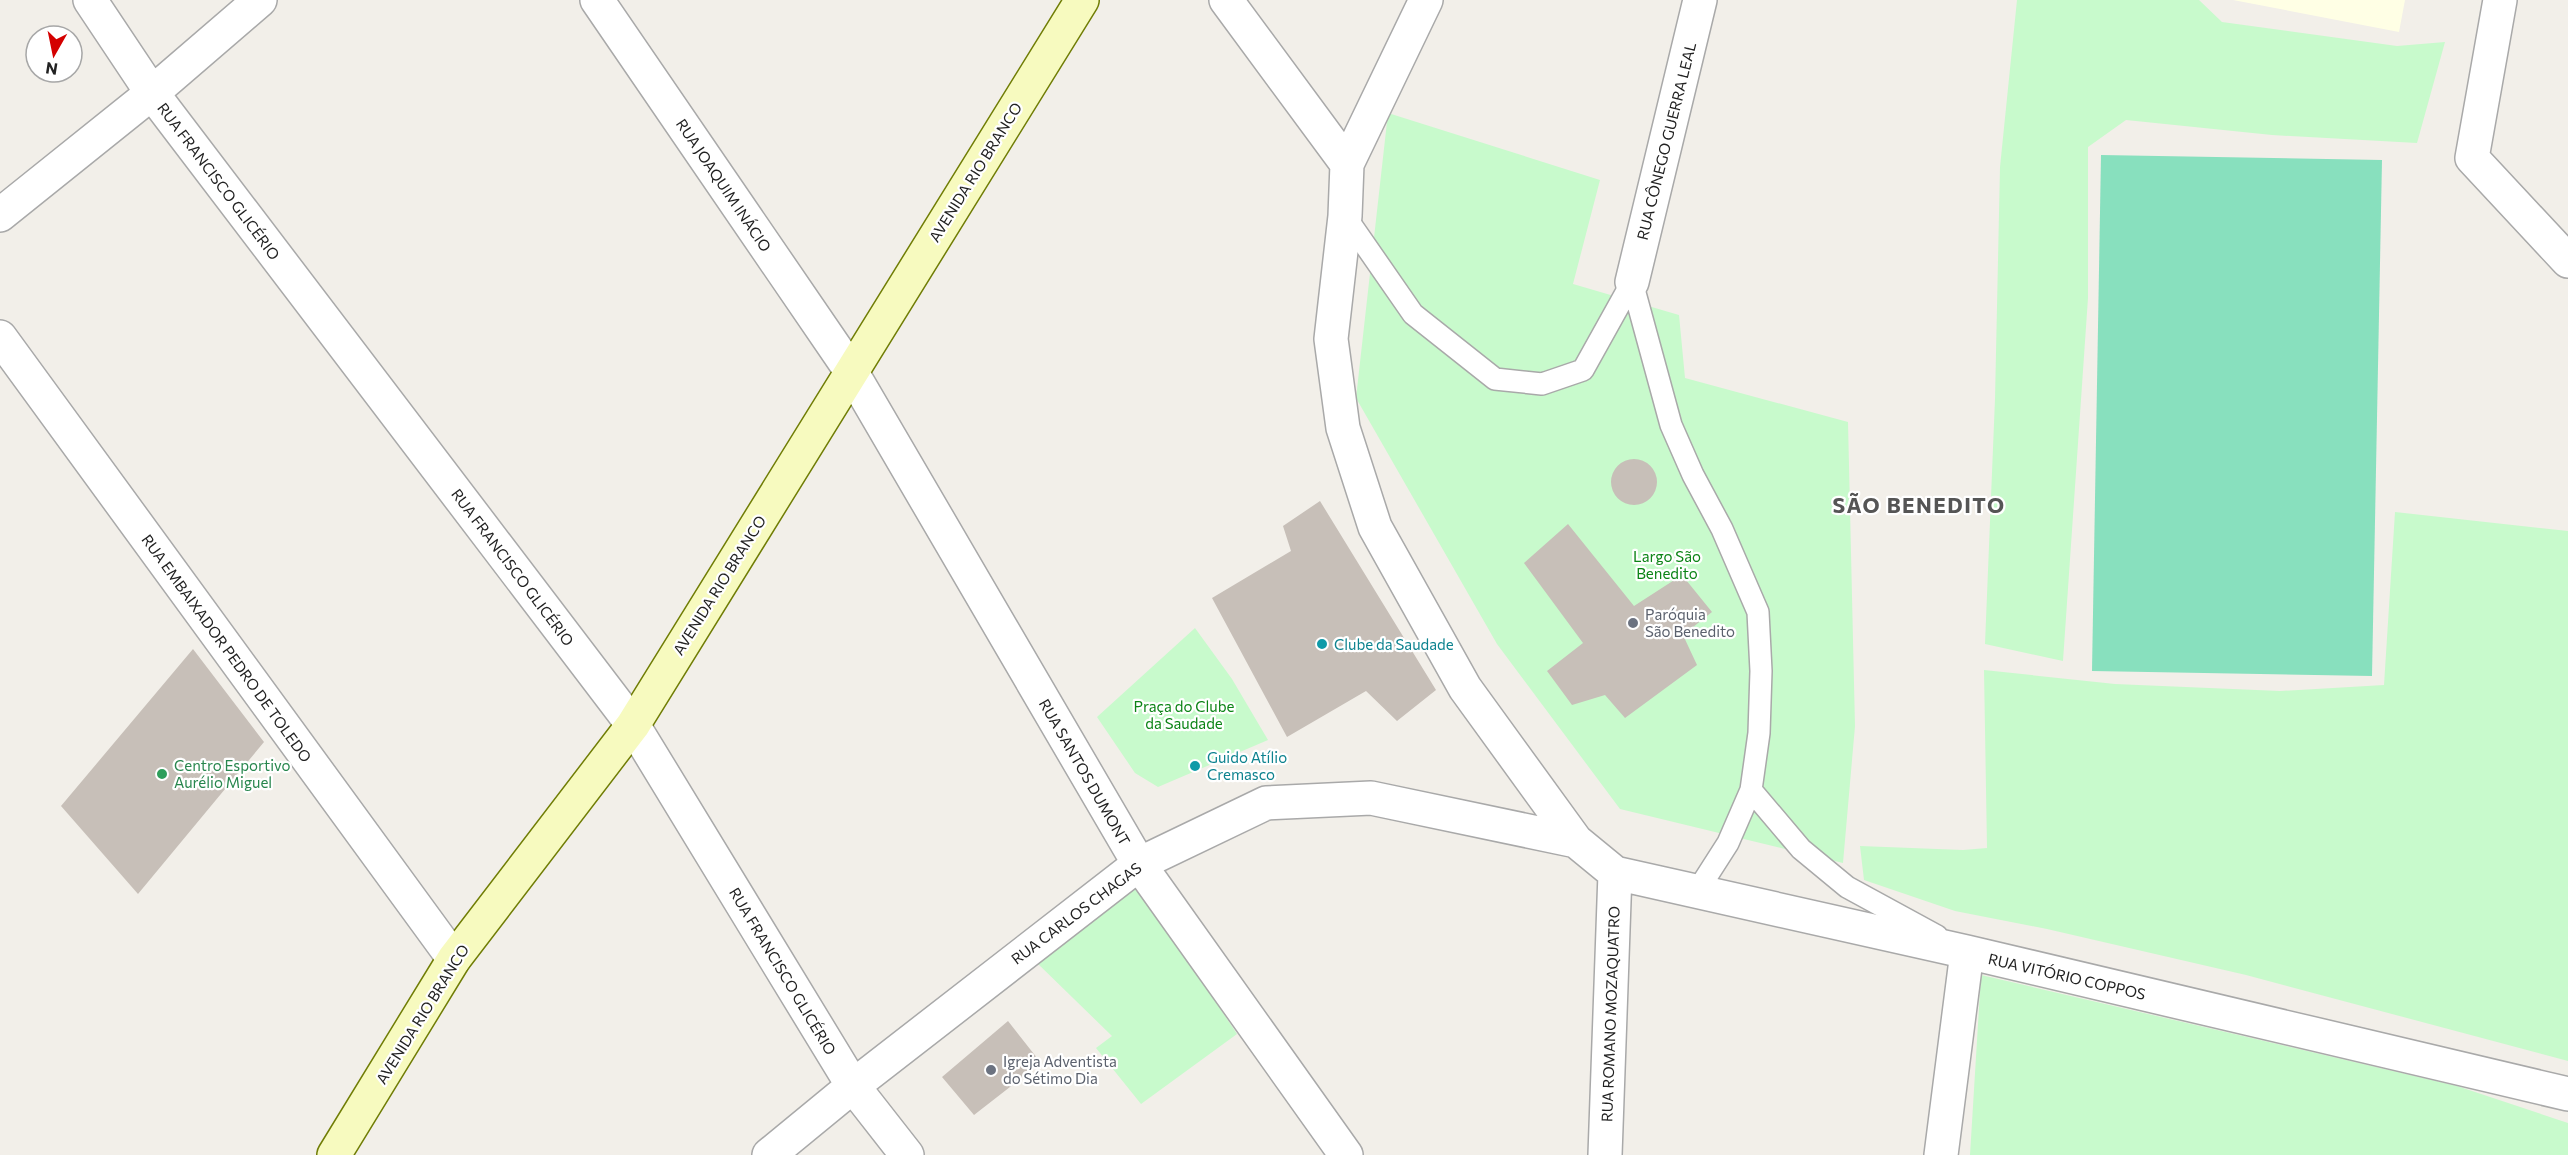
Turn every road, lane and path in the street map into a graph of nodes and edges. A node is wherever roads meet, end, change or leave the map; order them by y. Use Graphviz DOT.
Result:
graph roads {
  1 [pos="90,0"];
  2 [pos="260,0"];
  3 [pos="597,0"];
  4 [pos="1082,0"];
  5 [pos="1226,0"];
  6 [pos="1426,0"];
  7 [pos="1700,0"];
  8 [pos="2500,0"];
  9 [pos="152,93"];
  10 [pos="1347,164"];
  11 [pos="0,215"];
  12 [pos="1345,216"];
  13 [pos="2568,261"];
  14 [pos="1632,282"];
  15 [pos="0,337"];
  16 [pos="851,371"];
  17 [pos="633,725"];
  18 [pos="1751,790"];
  19 [pos="1576,841"];
  20 [pos="1139,864"];
  21 [pos="1615,873"];
  22 [pos="1696,893"];
  23 [pos="1967,952"];
  24 [pos="454,959"];
  25 [pos="853,1086"];
  26 [pos="2568,1094"];
  27 [pos="334,1155"];
  28 [pos="769,1155"];
  29 [pos="907,1155"];
  30 [pos="1346,1155"];
  31 [pos="1605,1155"];
  32 [pos="1941,1155"];
  1 -- 9 [label="street, RUA FRANCISCO GLICÉRIO"];
  2 -- 9 [label="street"];
  3 -- 16 [label="street, RUA JOAQUIM INÁCIO"];
  4 -- 16 [label="main road, AVENIDA RIO BRANCO"];
  5 -- 10 [label="street"];
  6 -- 10 [label="street"];
  7 -- 14 [label="street, RUA CÔNEGO GUERRA LEAL"];
  8 -- 13 [label="street"];
  9 -- 11 [label="street"];
  9 -- 17 [label="street, RUA FRANCISCO GLICÉRIO"];
  10 -- 12 [label="street"];
  12 -- 14 [label="lane"];
  12 -- 19 [label="street"];
  14 -- 18 [label="lane"];
  15 -- 24 [label="street, RUA EMBAIXADOR PEDRO DE TOLEDO"];
  16 -- 17 [label="main road, AVENIDA RIO BRANCO"];
  16 -- 20 [label="street, RUA SANTOS DUMONT"];
  17 -- 24 [label="main road, AVENIDA RIO BRANCO"];
  17 -- 25 [label="street, RUA FRANCISCO GLICÉRIO"];
  18 -- 22 [label="lane"];
  18 -- 23 [label="lane"];
  19 -- 20 [label="street, RUA CARLOS CHAGAS"];
  19 -- 21 [label="street, RUA VITÓRIO COPPOS"];
  20 -- 25 [label="street, RUA CARLOS CHAGAS"];
  20 -- 30 [label="street, RUA SANTOS DUMONT"];
  21 -- 22 [label="street, RUA VITÓRIO COPPOS"];
  21 -- 31 [label="street, RUA ROMANO MOZAQUATRO"];
  22 -- 23 [label="street, RUA VITÓRIO COPPOS"];
  23 -- 26 [label="street, RUA VITÓRIO COPPOS"];
  23 -- 32 [label="street"];
  24 -- 27 [label="main road, AVENIDA RIO BRANCO"];
  25 -- 28 [label="street, RUA CARLOS CHAGAS"];
  25 -- 29 [label="street, RUA FRANCISCO GLICÉRIO"];
}
